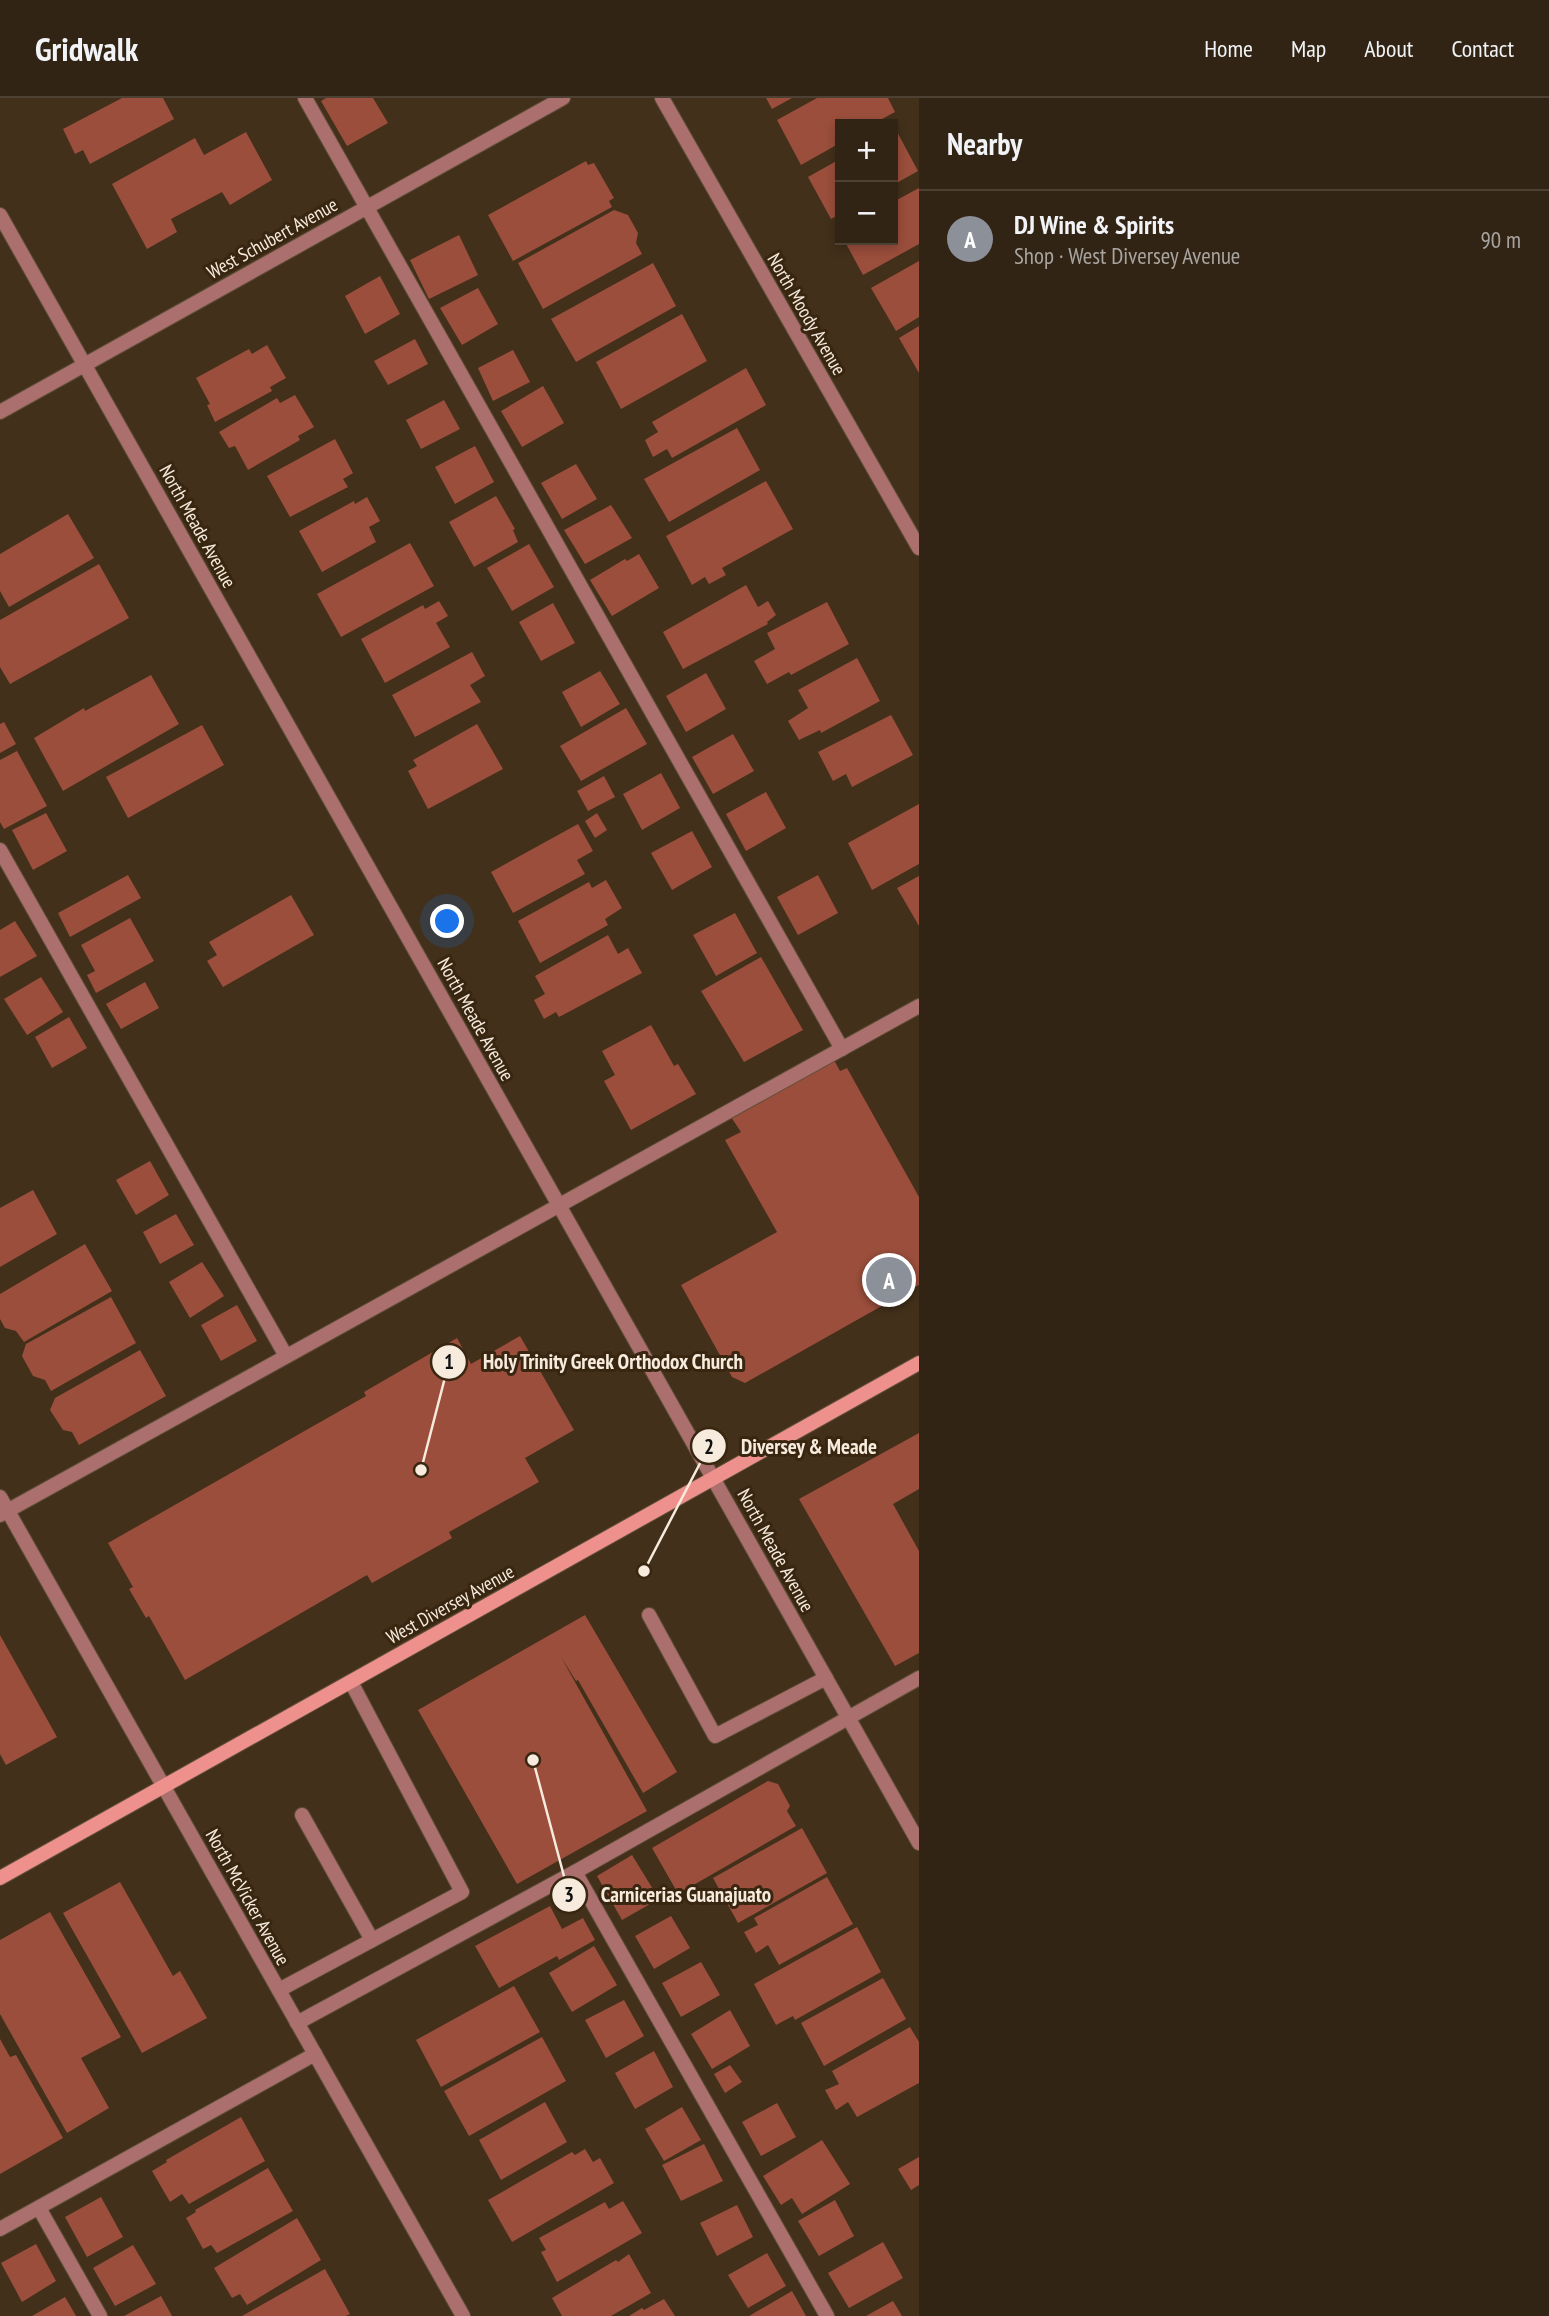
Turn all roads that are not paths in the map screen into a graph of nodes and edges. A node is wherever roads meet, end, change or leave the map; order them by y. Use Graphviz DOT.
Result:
graph roads {
  1 [pos="305,98"];
  2 [pos="563,98"];
  3 [pos="662,98"];
  4 [pos="368,207"];
  5 [pos="0,215"];
  6 [pos="85,365"];
  7 [pos="0,412"];
  8 [pos="919,548"];
  9 [pos="0,850"];
  10 [pos="919,1006"];
  11 [pos="842,1049"];
  12 [pos="559,1205"];
  13 [pos="286,1356"];
  14 [pos="919,1363"];
  15 [pos="713,1479"];
  16 [pos="0,1497"];
  17 [pos="4,1513"];
  18 [pos="649,1615"];
  19 [pos="826,1678"];
  20 [pos="919,1678"];
  21 [pos="351,1682"];
  22 [pos="849,1718"];
  23 [pos="163,1786"];
  24 [pos="302,1815"];
  25 [pos="919,1843"];
  26 [pos="575,1872"];
  27 [pos="0,1878"];
  28 [pos="372,1940"];
  29 [pos="279,1990"];
  30 [pos="297,2022"];
  31 [pos="315,2054"];
  32 [pos="39,2208"];
  33 [pos="0,2229"];
  34 [pos="100,2316"];
  35 [pos="463,2316"];
  36 [pos="827,2316"];
  1 -- 4 [label="street"];
  2 -- 4 [label="street, West Schubert Avenue"];
  3 -- 8 [label="street, North Moody Avenue"];
  4 -- 6 [label="street, West Schubert Avenue"];
  4 -- 11 [label="street"];
  5 -- 6 [label="street, North Meade Avenue"];
  6 -- 7 [label="street, West Schubert Avenue"];
  6 -- 12 [label="street, North Meade Avenue"];
  9 -- 13 [label="street"];
  10 -- 11 [label="street"];
  11 -- 12 [label="street"];
  12 -- 13 [label="street"];
  12 -- 15 [label="street, North Meade Avenue"];
  13 -- 17 [label="street"];
  14 -- 15 [label="main road, West Diversey Avenue"];
  15 -- 19 [label="street, North Meade Avenue"];
  15 -- 21 [label="main road, West Diversey Avenue"];
  16 -- 17 [label="street, North McVicker Avenue"];
  17 -- 23 [label="street, North McVicker Avenue"];
  18 -- 19 [label="street"];
  19 -- 22 [label="street, North Meade Avenue"];
  20 -- 22 [label="street"];
  21 -- 23 [label="main road, West Diversey Avenue"];
  21 -- 28 [label="street"];
  22 -- 25 [label="street, North Meade Avenue"];
  22 -- 26 [label="street"];
  23 -- 27 [label="main road, West Diversey Avenue"];
  23 -- 29 [label="street, North McVicker Avenue"];
  24 -- 28 [label="street"];
  26 -- 30 [label="street"];
  26 -- 36 [label="street"];
  28 -- 29 [label="street"];
  29 -- 30 [label="street, North McVicker Avenue"];
  30 -- 31 [label="street, North McVicker Avenue"];
  31 -- 32 [label="street"];
  31 -- 35 [label="street, North McVicker Avenue"];
  32 -- 33 [label="street"];
  32 -- 34 [label="street"];
}
